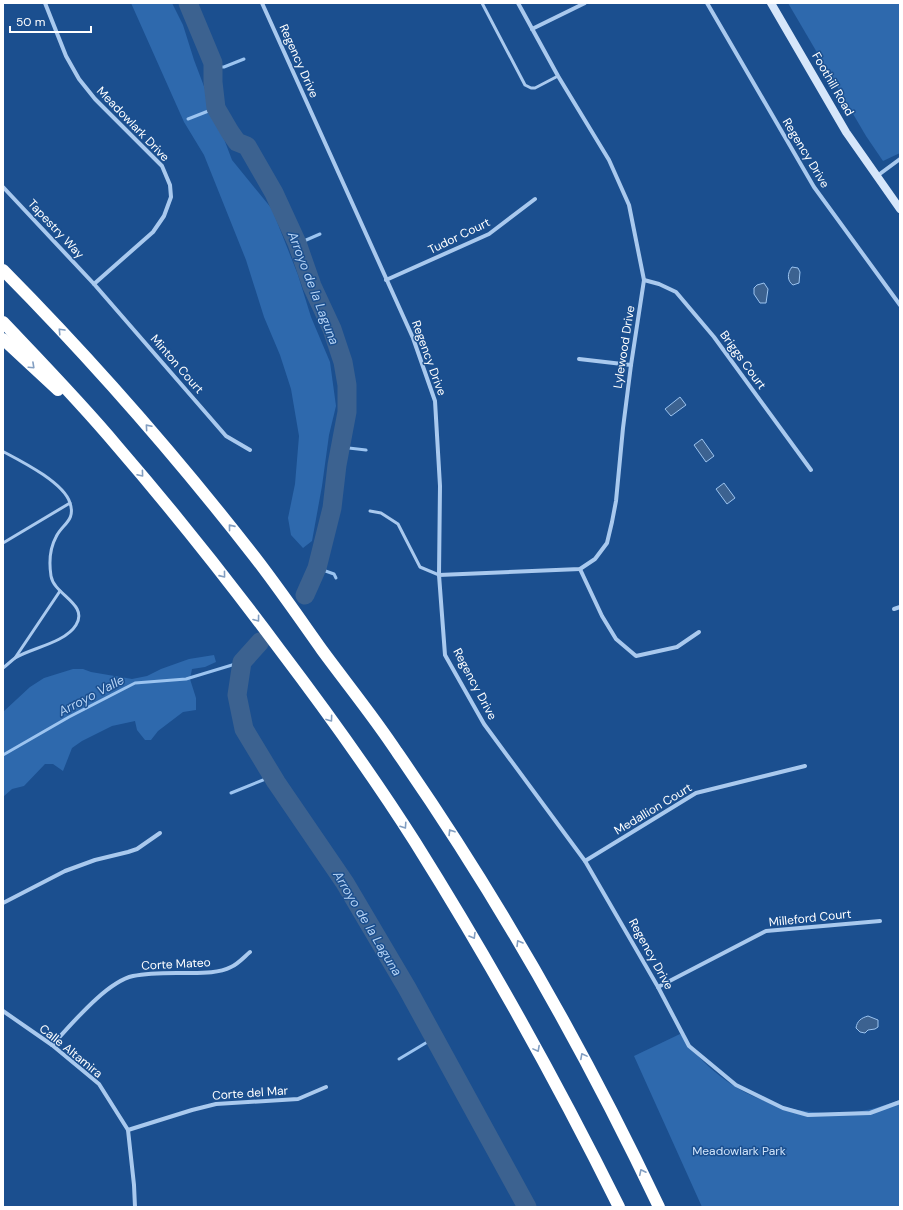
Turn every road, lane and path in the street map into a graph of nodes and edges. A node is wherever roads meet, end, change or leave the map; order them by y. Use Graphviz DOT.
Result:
graph roads {
  1 [pos="45,3"];
  2 [pos="262,3"];
  3 [pos="482,3"];
  4 [pos="518,3"];
  5 [pos="585,3"];
  6 [pos="708,3"];
  7 [pos="771,3"];
  8 [pos="532,29"];
  9 [pos="558,76"];
  10 [pos="900,159"];
  11 [pos="877,176"];
  12 [pos="3,187"];
  13 [pos="900,199"];
  14 [pos="535,200"];
  15 [pos="900,209"];
  16 [pos="3,270"];
  17 [pos="386,280"];
  18 [pos="644,280"];
  19 [pos="94,284"];
  20 [pos="900,305"];
  21 [pos="3,322"];
  22 [pos="3,339"];
  23 [pos="579,359"];
  24 [pos="631,365"];
  25 [pos="116,444"];
  26 [pos="250,450"];
  27 [pos="3,453"];
  28 [pos="811,470"];
  29 [pos="70,503"];
  30 [pos="370,511"];
  31 [pos="3,543"];
  32 [pos="580,569"];
  33 [pos="439,575"];
  34 [pos="60,591"];
  35 [pos="900,607"];
  36 [pos="894,609"];
  37 [pos="699,632"];
  38 [pos="15,658"];
  39 [pos="3,668"];
  40 [pos="805,766"];
  41 [pos="160,833"];
  42 [pos="585,861"];
  43 [pos="3,903"];
  44 [pos="880,921"];
  45 [pos="250,952"];
  46 [pos="658,987"];
  47 [pos="3,1011"];
  48 [pos="52,1046"];
  49 [pos="326,1087"];
  50 [pos="900,1102"];
  51 [pos="128,1130"];
  52 [pos="135,1207"];
  53 [pos="619,1207"];
  54 [pos="659,1207"];
  1 -- 19 [label="street, Meadowlark Drive"];
  2 -- 17 [label="street, Regency Drive"];
  3 -- 9 [label="lane"];
  4 -- 8 [label="street, Lylewood Drive"];
  5 -- 8 [label="street"];
  6 -- 20 [label="street, Regency Drive"];
  7 -- 11 [label="main road, Foothill Road"];
  8 -- 9 [label="street, Lylewood Drive"];
  9 -- 18 [label="street, Lylewood Drive"];
  10 -- 11 [label="street"];
  11 -- 13 [label="main road, Foothill Road"];
  11 -- 15 [label="main road, Foothill Road"];
  12 -- 19 [label="street, Tapestry Way"];
  14 -- 17 [label="street, Tudor Court"];
  54 -- 16 [label="highway, one-way"];
  17 -- 33 [label="street, Regency Drive"];
  18 -- 24 [label="street, Lylewood Drive"];
  18 -- 28 [label="street, Briggs Court"];
  19 -- 26 [label="street, Minton Court"];
  21 -- 25 [label="highway"];
  22 -- 25 [label="highway, one-way"];
  23 -- 24 [label="street"];
  24 -- 32 [label="street, Lylewood Drive"];
  25 -- 53 [label="highway, one-way"];
  27 -- 29 [label="lane"];
  29 -- 31 [label="lane"];
  29 -- 34 [label="lane"];
  30 -- 33 [label="lane"];
  32 -- 33 [label="street"];
  32 -- 37 [label="street"];
  33 -- 42 [label="street, Regency Drive"];
  34 -- 38 [label="lane"];
  34 -- 38 [label="lane"];
  35 -- 36 [label="street"];
  38 -- 39 [label="lane"];
  40 -- 42 [label="street, Medallion Court"];
  41 -- 43 [label="street"];
  42 -- 46 [label="street, Regency Drive"];
  44 -- 46 [label="street, Milleford Court"];
  45 -- 48 [label="street, Corte Mateo"];
  46 -- 50 [label="street, Regency Drive"];
  47 -- 48 [label="street, Calle Altamira"];
  48 -- 51 [label="street, Calle Altamira"];
  49 -- 51 [label="street, Corte del Mar"];
  51 -- 52 [label="street, Calle Altamira"];
}
